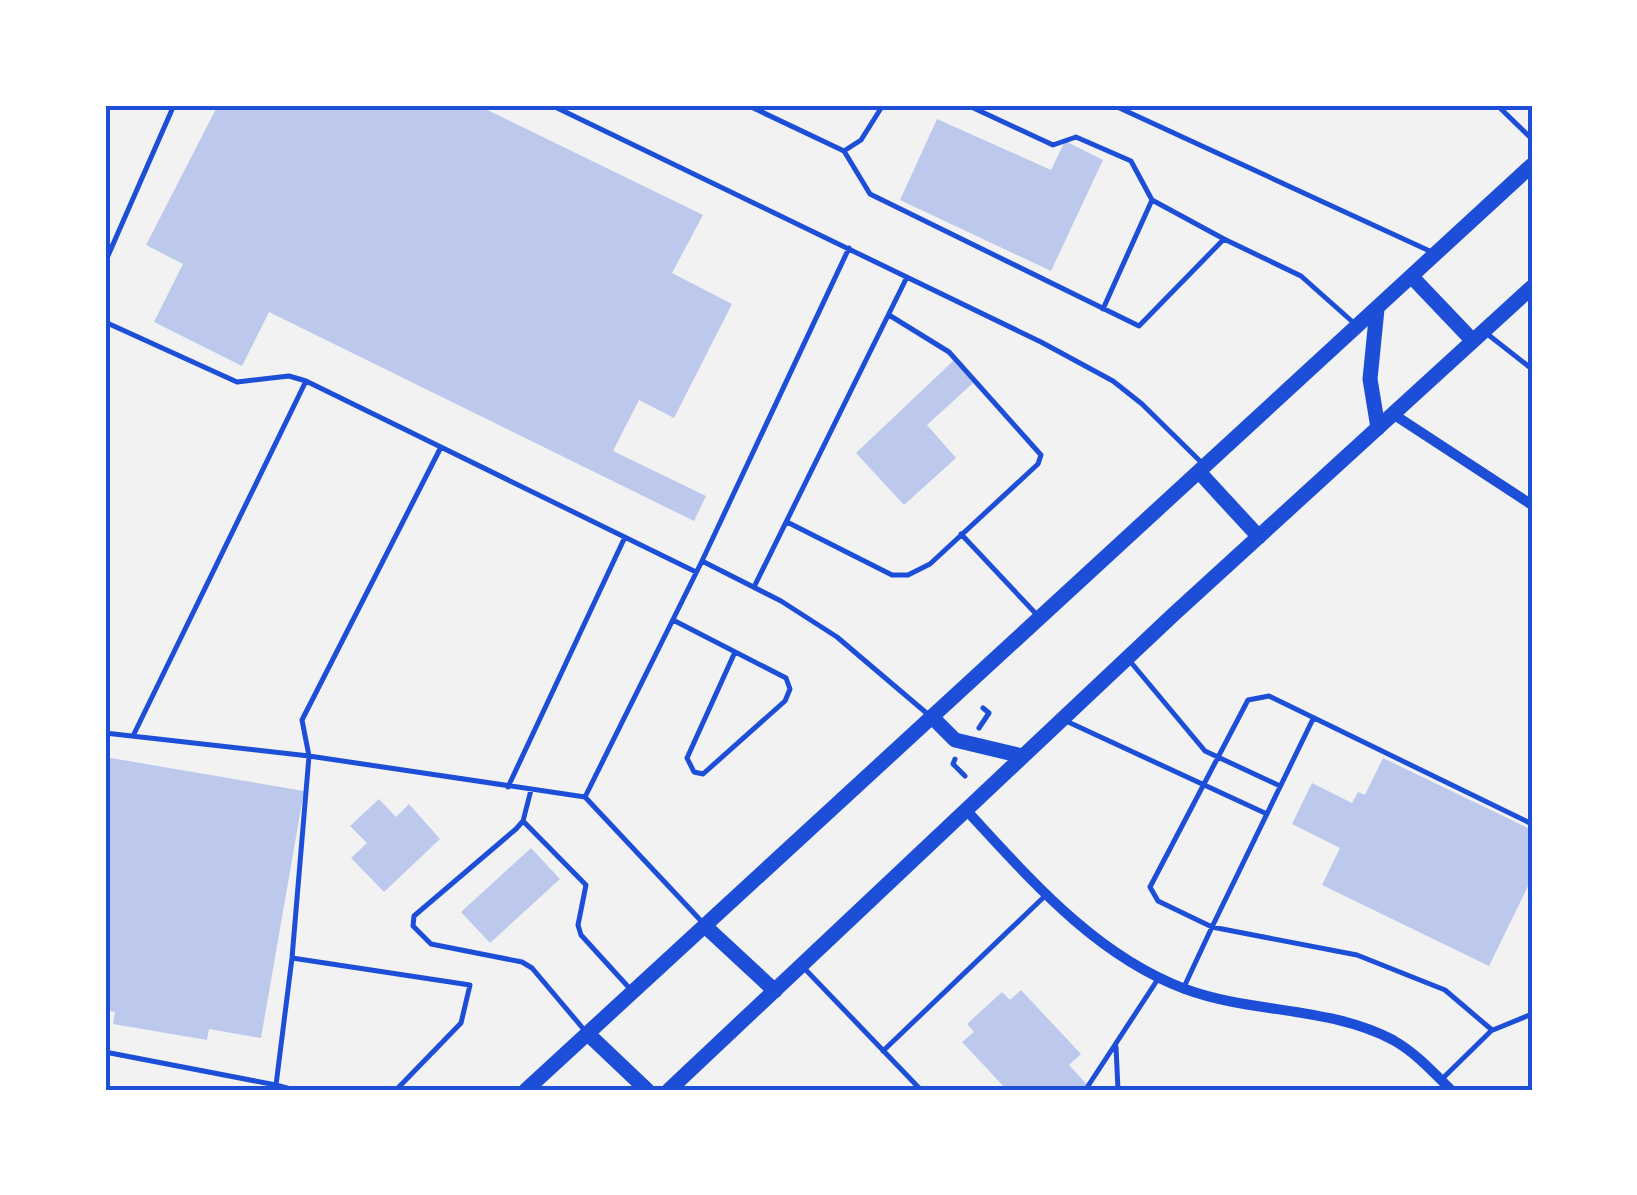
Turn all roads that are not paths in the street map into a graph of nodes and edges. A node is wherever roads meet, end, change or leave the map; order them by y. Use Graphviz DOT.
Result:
graph roads {
  1 [pos="174,105"];
  2 [pos="551,105"];
  3 [pos="747,105"];
  4 [pos="884,105"];
  5 [pos="966,105"];
  6 [pos="1113,105"];
  7 [pos="1497,105"];
  8 [pos="1532,139"];
  9 [pos="844,151"];
  10 [pos="1532,166"];
  11 [pos="1152,200"];
  12 [pos="1224,239"];
  13 [pos="849,248"];
  14 [pos="1436,254"];
  15 [pos="105,273"];
  16 [pos="907,277"];
  17 [pos="1412,277"];
  18 [pos="1532,288"];
  19 [pos="1103,309"];
  20 [pos="1377,309"];
  21 [pos="888,315"];
  22 [pos="105,322"];
  23 [pos="1358,327"];
  24 [pos="1478,336"];
  25 [pos="1532,369"];
  26 [pos="306,381"];
  27 [pos="1393,414"];
  28 [pos="1378,428"];
  29 [pos="441,448"];
  30 [pos="1203,470"];
  31 [pos="1532,505"];
  32 [pos="786,522"];
  33 [pos="962,534"];
  34 [pos="625,538"];
  35 [pos="1258,538"];
  36 [pos="702,561"];
  37 [pos="696,572"];
  38 [pos="754,588"];
  39 [pos="1041,618"];
  40 [pos="672,620"];
  41 [pos="736,652"];
  42 [pos="1128,658"];
  43 [pos="933,718"];
  44 [pos="1313,719"];
  45 [pos="1064,720"];
  46 [pos="105,733"];
  47 [pos="133,736"];
  48 [pos="309,756"];
  49 [pos="1022,756"];
  50 [pos="1218,757"];
  51 [pos="1204,784"];
  52 [pos="1280,786"];
  53 [pos="508,787"];
  54 [pos="531,790"];
  55 [pos="585,797"];
  56 [pos="967,812"];
  57 [pos="1267,814"];
  58 [pos="523,821"];
  59 [pos="1532,824"];
  60 [pos="1046,895"];
  61 [pos="706,927"];
  62 [pos="1212,927"];
  63 [pos="292,958"];
  64 [pos="802,966"];
  65 [pos="1160,976"];
  66 [pos="1184,988"];
  67 [pos="775,991"];
  68 [pos="634,993"];
  69 [pos="1532,1014"];
  70 [pos="1492,1030"];
  71 [pos="588,1034"];
  72 [pos="1116,1044"];
  73 [pos="883,1051"];
  74 [pos="105,1052"];
  75 [pos="1441,1080"];
  76 [pos="1088,1086"];
  77 [pos="276,1088"];
  78 [pos="294,1090"];
  79 [pos="396,1090"];
  80 [pos="526,1090"];
  81 [pos="647,1090"];
  82 [pos="670,1090"];
  83 [pos="921,1090"];
  84 [pos="1118,1090"];
  85 [pos="1451,1090"];
  1 -- 15 [label="lane"];
  2 -- 13 [label="lane"];
  3 -- 9 [label="lane"];
  4 -- 9 [label="lane"];
  5 -- 11 [label="lane"];
  6 -- 14 [label="lane"];
  7 -- 8 [label="lane"];
  9 -- 19 [label="lane"];
  10 -- 14 [label="main road"];
  11 -- 12 [label="lane"];
  11 -- 19 [label="lane"];
  12 -- 19 [label="lane"];
  12 -- 23 [label="lane"];
  13 -- 16 [label="lane"];
  13 -- 36 [label="lane"];
  14 -- 17 [label="main road"];
  16 -- 21 [label="lane"];
  16 -- 30 [label="lane"];
  17 -- 20 [label="main road"];
  17 -- 24 [label="main road"];
  18 -- 24 [label="main road"];
  20 -- 23 [label="main road"];
  20 -- 28 [label="main road"];
  21 -- 32 [label="lane"];
  21 -- 33 [label="lane"];
  22 -- 26 [label="lane"];
  23 -- 30 [label="main road"];
  24 -- 25 [label="lane"];
  24 -- 27 [label="main road"];
  26 -- 29 [label="lane"];
  26 -- 47 [label="lane"];
  27 -- 28 [label="main road"];
  27 -- 31 [label="street"];
  28 -- 35 [label="main road"];
  29 -- 34 [label="lane"];
  29 -- 48 [label="lane"];
  30 -- 35 [label="main road"];
  30 -- 39 [label="main road"];
  32 -- 33 [label="lane"];
  32 -- 38 [label="lane"];
  33 -- 39 [label="lane"];
  34 -- 37 [label="lane"];
  34 -- 53 [label="lane"];
  35 -- 42 [label="main road"];
  36 -- 37 [label="lane"];
  36 -- 38 [label="lane"];
  37 -- 40 [label="lane"];
  38 -- 43 [label="lane"];
  39 -- 43 [label="main road"];
  40 -- 41 [label="lane"];
  40 -- 55 [label="lane"];
  41 -- 41 [label="lane"];
  42 -- 45 [label="main road"];
  42 -- 50 [label="lane"];
  43 -- 49 [label="main road"];
  43 -- 61 [label="main road"];
  44 -- 50 [label="lane"];
  44 -- 52 [label="lane"];
  44 -- 59 [label="lane"];
  45 -- 49 [label="main road"];
  45 -- 51 [label="lane"];
  46 -- 47 [label="lane"];
  47 -- 48 [label="lane"];
  48 -- 53 [label="lane"];
  48 -- 63 [label="lane"];
  49 -- 56 [label="main road"];
  50 -- 51 [label="lane"];
  50 -- 52 [label="lane"];
  51 -- 57 [label="lane"];
  51 -- 62 [label="lane"];
  52 -- 57 [label="lane"];
  53 -- 54 [label="lane"];
  54 -- 55 [label="lane"];
  54 -- 58 [label="lane"];
  55 -- 61 [label="lane"];
  56 -- 60 [label="street"];
  56 -- 64 [label="main road"];
  57 -- 62 [label="lane"];
  58 -- 68 [label="lane"];
  58 -- 71 [label="lane"];
  60 -- 65 [label="street"];
  60 -- 73 [label="lane"];
  61 -- 67 [label="main road"];
  61 -- 68 [label="main road"];
  62 -- 66 [label="lane"];
  62 -- 70 [label="lane"];
  63 -- 77 [label="lane"];
  63 -- 79 [label="lane"];
  64 -- 67 [label="main road"];
  64 -- 73 [label="lane"];
  65 -- 66 [label="street"];
  65 -- 72 [label="lane"];
  66 -- 75 [label="street"];
  67 -- 82 [label="main road"];
  68 -- 71 [label="main road"];
  69 -- 70 [label="lane"];
  70 -- 75 [label="lane"];
  71 -- 80 [label="main road"];
  71 -- 81 [label="main road"];
  72 -- 76 [label="lane"];
  72 -- 84 [label="lane"];
  73 -- 83 [label="lane"];
  74 -- 77 [label="lane"];
  75 -- 85 [label="street"];
  77 -- 78 [label="lane"];
}
